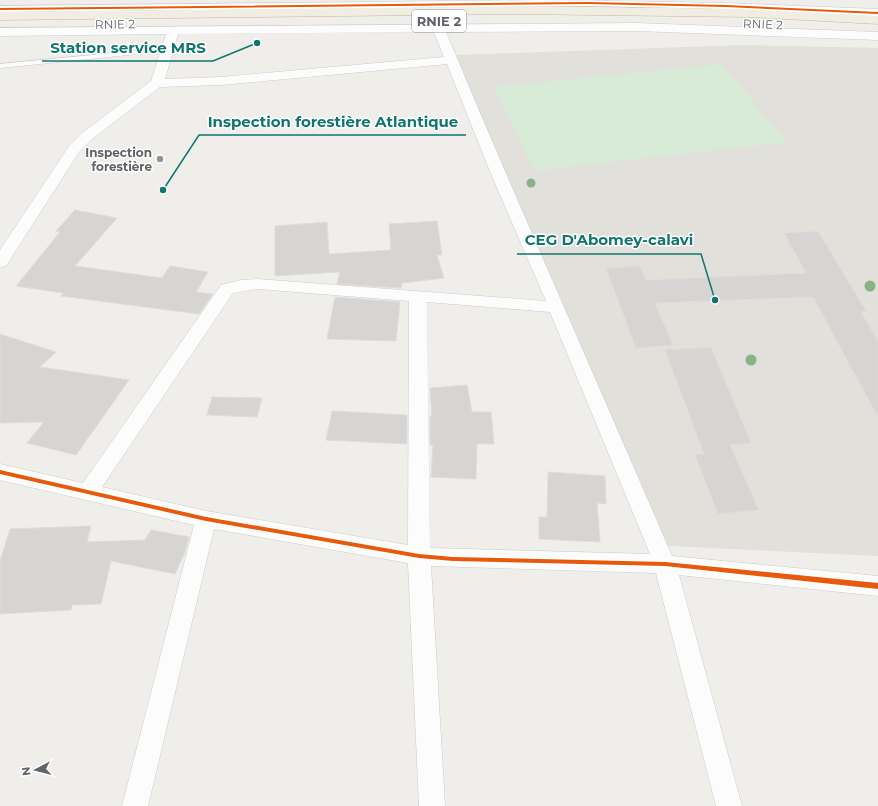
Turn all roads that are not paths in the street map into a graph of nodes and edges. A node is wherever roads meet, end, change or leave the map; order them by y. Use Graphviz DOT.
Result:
graph roads {
  1 [pos="662,2"];
  2 [pos="384,3"];
  3 [pos="102,4"];
  4 [pos="0,9"];
  5 [pos="878,13"];
  6 [pos="0,16"];
  7 [pos="878,20"];
  8 [pos="0,26"];
  9 [pos="438,28"];
  10 [pos="878,30"];
  11 [pos="173,31"];
  12 [pos="0,32"];
  13 [pos="878,36"];
  14 [pos="166,50"];
  15 [pos="450,60"];
  16 [pos="0,66"];
  17 [pos="157,83"];
  18 [pos="0,262"];
  19 [pos="418,297"];
  20 [pos="557,307"];
  21 [pos="0,472"];
  22 [pos="88,492"];
  23 [pos="206,519"];
  24 [pos="419,556"];
  25 [pos="665,564"];
  26 [pos="878,586"];
  27 [pos="135,806"];
  28 [pos="432,806"];
  29 [pos="729,806"];
  1 -- 2 [label="street"];
  1 -- 5 [label="street"];
  2 -- 3 [label="street"];
  3 -- 4 [label="street"];
  6 -- 7 [label="highway, RNIE 2 / RNIE 2"];
  8 -- 10 [label="highway, RNIE 2 / RNIE 2"];
  9 -- 11 [label="street"];
  9 -- 13 [label="street"];
  9 -- 15 [label="street"];
  11 -- 12 [label="street"];
  11 -- 14 [label="street"];
  14 -- 16 [label="lane"];
  14 -- 17 [label="street"];
  15 -- 17 [label="street"];
  15 -- 20 [label="street"];
  17 -- 18 [label="street"];
  19 -- 20 [label="street"];
  19 -- 22 [label="street"];
  19 -- 24 [label="street"];
  20 -- 25 [label="street"];
  21 -- 22 [label="street"];
  22 -- 23 [label="street"];
  23 -- 24 [label="street"];
  23 -- 27 [label="street"];
  24 -- 25 [label="street"];
  24 -- 28 [label="street"];
  25 -- 26 [label="street"];
  25 -- 29 [label="street"];
}
